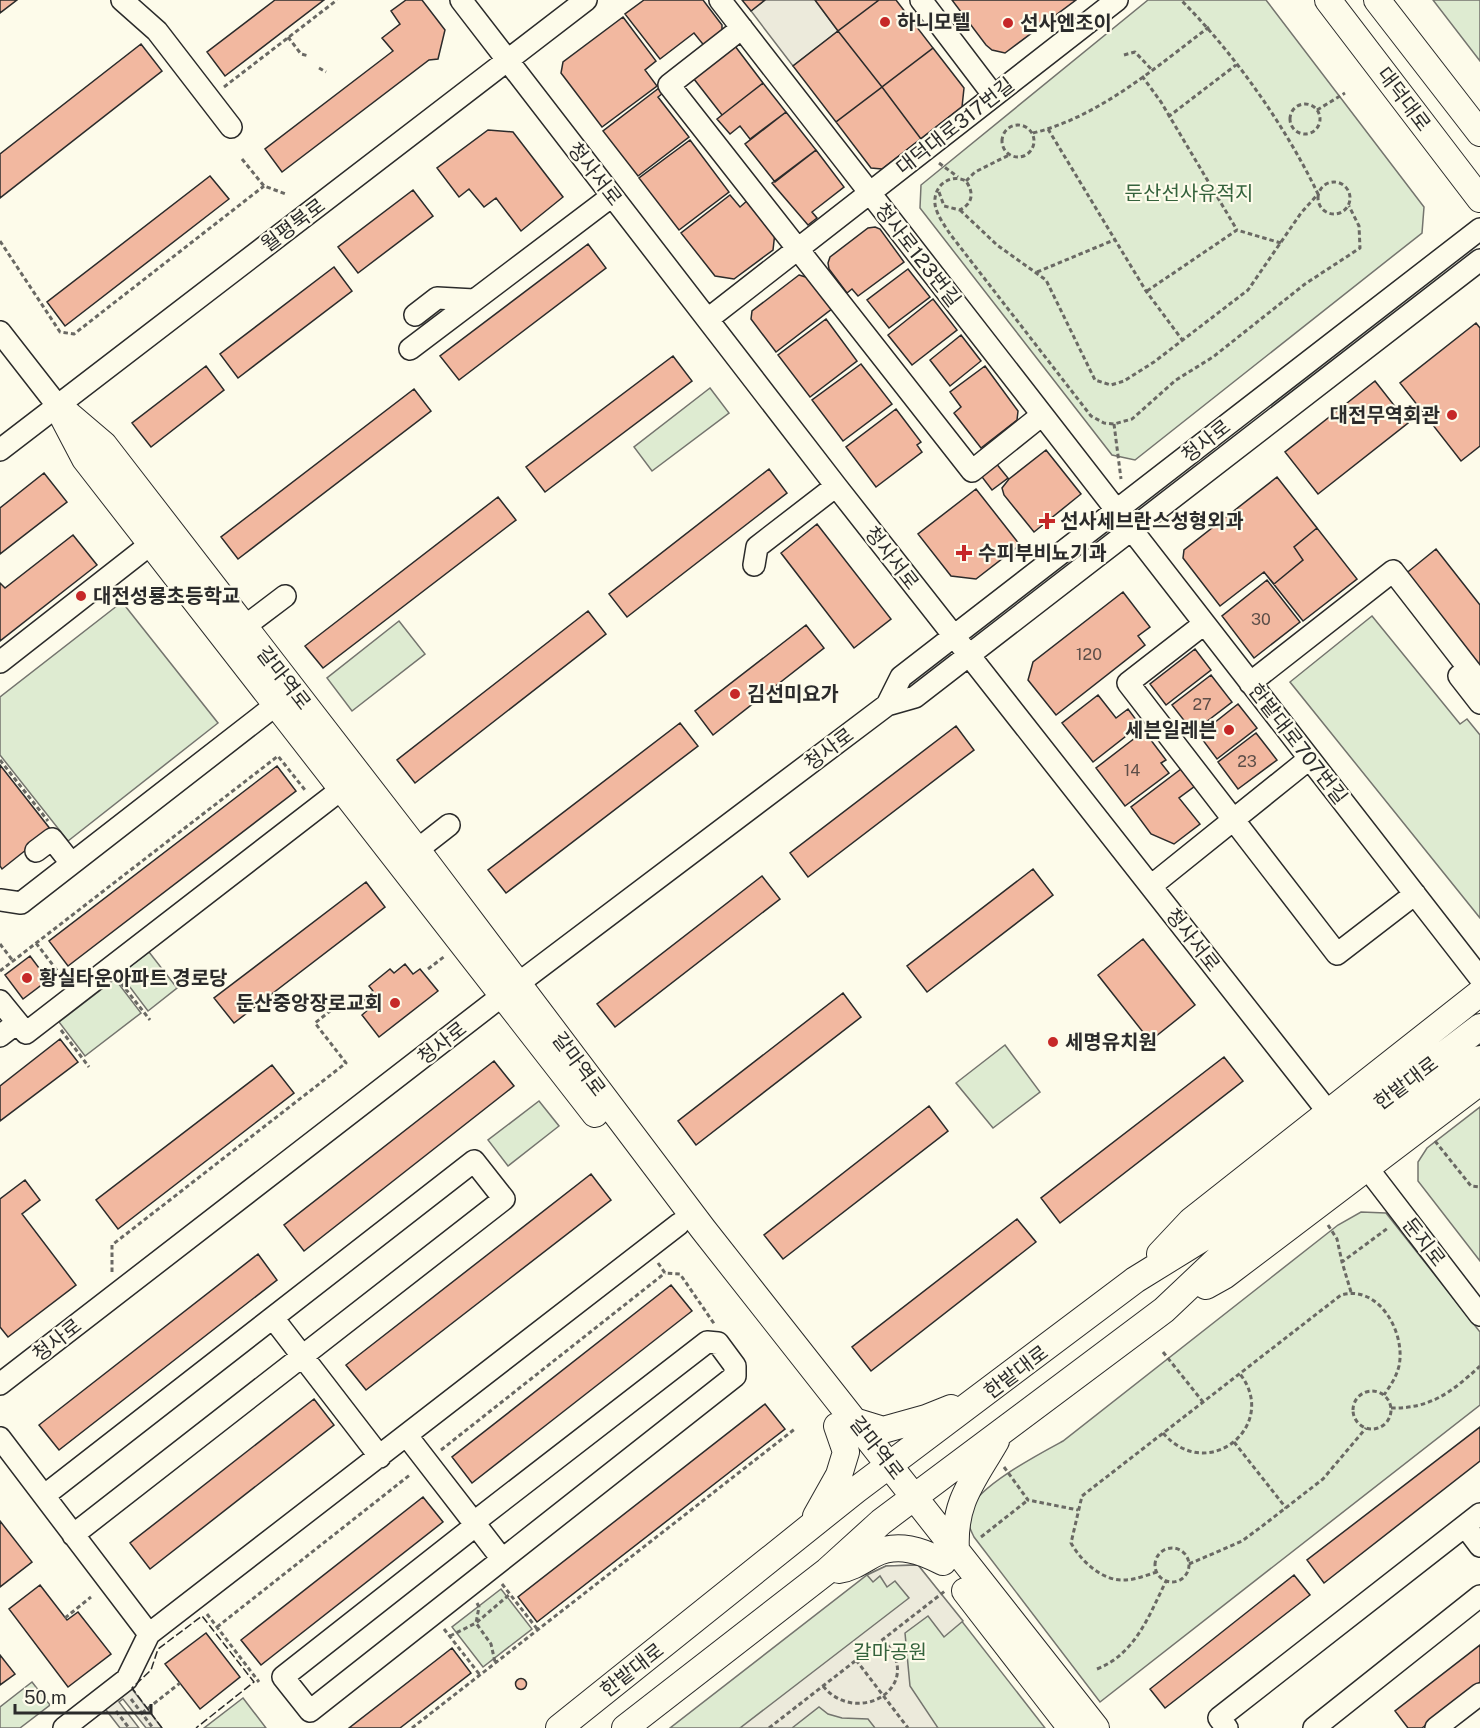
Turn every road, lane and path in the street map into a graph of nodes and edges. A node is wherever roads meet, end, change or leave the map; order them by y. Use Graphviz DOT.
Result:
graph roads {
  1 [pos="122,0"];
  2 [pos="337,0"];
  3 [pos="460,0"];
  4 [pos="586,0"];
  5 [pos="720,0"];
  6 [pos="921,0"];
  7 [pos="1117,0"];
  8 [pos="1181,0"];
  9 [pos="1328,0"];
  10 [pos="1377,0"];
  11 [pos="1209,27"];
  12 [pos="742,28"];
  13 [pos="288,37"];
  14 [pos="1124,55"];
  15 [pos="309,56"];
  16 [pos="508,61"];
  17 [pos="1236,65"];
  18 [pos="319,68"];
  19 [pos="1152,70"];
  20 [pos="326,72"];
  21 [pos="1142,76"];
  22 [pos="221,89"];
  23 [pos="1345,93"];
  24 [pos="994,96"];
  25 [pos="1317,110"];
  26 [pos="1168,117"];
  27 [pos="231,127"];
  28 [pos="1048,129"];
  29 [pos="1294,129"];
  30 [pos="1033,133"];
  31 [pos="1480,133"];
  32 [pos="1286,135"];
  33 [pos="1010,155"];
  34 [pos="930,157"];
  35 [pos="242,159"];
  36 [pos="959,178"];
  37 [pos="966,182"];
  38 [pos="264,186"];
  39 [pos="939,192"];
  40 [pos="869,193"];
  41 [pos="286,194"];
  42 [pos="1318,194"];
  43 [pos="612,196"];
  44 [pos="1480,199"];
  45 [pos="1349,206"];
  46 [pos="960,210"];
  47 [pos="1480,229"];
  48 [pos="1237,230"];
  49 [pos="1114,240"];
  50 [pos="0,241"];
  51 [pos="1281,243"];
  52 [pos="798,249"];
  53 [pos="1480,260"];
  54 [pos="1037,272"];
  55 [pos="1146,291"];
  56 [pos="474,300"];
  57 [pos="415,315"];
  58 [pos="708,319"];
  59 [pos="0,332"];
  60 [pos="1183,341"];
  61 [pos="410,349"];
  62 [pos="57,405"];
  63 [pos="1042,415"];
  64 [pos="1114,424"];
  65 [pos="0,450"];
  66 [pos="1121,479"];
  67 [pos="836,486"];
  68 [pos="1116,511"];
  69 [pos="1131,531"];
  70 [pos="152,543"];
  71 [pos="754,565"];
  72 [pos="1384,578"];
  73 [pos="285,596"];
  74 [pos="1204,624"];
  75 [pos="244,627"];
  76 [pos="954,636"];
  77 [pos="969,656"];
  78 [pos="0,662"];
  79 [pos="1250,683"];
  80 [pos="1480,683"];
  81 [pos="1480,703"];
  82 [pos="277,704"];
  83 [pos="887,705"];
  84 [pos="1309,759"];
  85 [pos="0,760"];
  86 [pos="343,788"];
  87 [pos="304,790"];
  88 [pos="1233,820"];
  89 [pos="450,825"];
  90 [pos="44,845"];
  91 [pos="417,850"];
  92 [pos="71,863"];
  93 [pos="1150,886"];
  94 [pos="1415,894"];
  95 [pos="0,900"];
  96 [pos="36,943"];
  97 [pos="0,945"];
  98 [pos="449,953"];
  99 [pos="13,961"];
  100 [pos="428,969"];
  101 [pos="0,971"];
  102 [pos="117,977"];
  103 [pos="62,978"];
  104 [pos="1480,978"];
  105 [pos="511,989"];
  106 [pos="1480,993"];
  107 [pos="0,1001"];
  108 [pos="334,1008"];
  109 [pos="150,1020"];
  110 [pos="17,1023"];
  111 [pos="1480,1027"];
  112 [pos="60,1030"];
  113 [pos="0,1036"];
  114 [pos="1480,1059"];
  115 [pos="89,1067"];
  116 [pos="1480,1082"];
  117 [pos="1329,1113"];
  118 [pos="1430,1133"];
  119 [pos="1368,1169"];
  120 [pos="1480,1187"];
  121 [pos="1326,1221"];
  122 [pos="680,1224"];
  123 [pos="1388,1228"];
  124 [pos="656,1261"];
  125 [pos="1342,1262"];
  126 [pos="112,1273"];
  127 [pos="665,1273"];
  128 [pos="1136,1280"];
  129 [pos="1351,1292"];
  130 [pos="1164,1310"];
  131 [pos="1480,1315"];
  132 [pos="273,1318"];
  133 [pos="716,1333"];
  134 [pos="1162,1352"];
  135 [pos="302,1356"];
  136 [pos="1480,1366"];
  137 [pos="1240,1373"];
  138 [pos="2,1378"];
  139 [pos="1384,1395"];
  140 [pos="1203,1402"];
  141 [pos="975,1403"];
  142 [pos="1391,1408"];
  143 [pos="847,1424"];
  144 [pos="796,1428"];
  145 [pos="1366,1428"];
  146 [pos="1002,1430"];
  147 [pos="1163,1433"];
  148 [pos="407,1437"];
  149 [pos="0,1438"];
  150 [pos="1234,1442"];
  151 [pos="436,1454"];
  152 [pos="380,1457"];
  153 [pos="1003,1466"];
  154 [pos="417,1469"];
  155 [pos="883,1470"];
  156 [pos="45,1495"];
  157 [pos="1028,1500"];
  158 [pos="908,1503"];
  159 [pos="1286,1508"];
  160 [pos="1078,1510"];
  161 [pos="1472,1520"];
  162 [pos="474,1524"];
  163 [pos="73,1535"];
  164 [pos="981,1537"];
  165 [pos="799,1538"];
  166 [pos="1480,1545"];
  167 [pos="950,1556"];
  168 [pos="502,1559"];
  169 [pos="1190,1564"];
  170 [pos="827,1571"];
  171 [pos="1157,1572"];
  172 [pos="1166,1581"];
  173 [pos="501,1583"];
  174 [pos="950,1587"];
  175 [pos="510,1594"];
  176 [pos="1480,1596"];
  177 [pos="91,1597"];
  178 [pos="479,1607"];
  179 [pos="204,1610"];
  180 [pos="64,1618"];
  181 [pos="476,1623"];
  182 [pos="217,1627"];
  183 [pos="443,1628"];
  184 [pos="538,1630"];
  185 [pos="148,1634"];
  186 [pos="450,1636"];
  187 [pos="882,1639"];
  188 [pos="856,1660"];
  189 [pos="496,1662"];
  190 [pos="1097,1669"];
  191 [pos="480,1675"];
  192 [pos="259,1682"];
  193 [pos="180,1683"];
  194 [pos="823,1686"];
  195 [pos="125,1691"];
  196 [pos="1480,1694"];
  197 [pos="886,1699"];
  198 [pos="109,1702"];
  199 [pos="878,1705"];
  200 [pos="846,1708"];
  201 [pos="142,1713"];
  202 [pos="64,1728"];
  203 [pos="129,1728"];
  204 [pos="153,1728"];
  205 [pos="411,1728"];
  206 [pos="559,1728"];
  207 [pos="625,1728"];
  208 [pos="769,1728"];
  209 [pos="908,1728"];
  210 [pos="1071,1728"];
  211 [pos="1096,1728"];
  212 [pos="1227,1728"];
  213 [pos="1314,1728"];
  214 [pos="1436,1728"];
  1 -- 27 [label="street"];
  2 -- 13 [label="path"];
  3 -- 16 [label="street, 청사서로"];
  4 -- 16 [label="street, 월평북로"];
  5 -- 12 [label="street, 청사로123번길"];
  6 -- 24 [label="street"];
  7 -- 24 [label="street, 대덕대로317번길"];
  8 -- 11 [label="path"];
  9 -- 44 [label="main road, 대덕대로"];
  10 -- 31 [label="main road, 대덕대로"];
  11 -- 17 [label="path"];
  11 -- 19 [label="path"];
  12 -- 40 [label="street, 청사로123번길"];
  12 -- 52 [label="street"];
  13 -- 15 [label="path"];
  13 -- 22 [label="path"];
  14 -- 19 [label="path"];
  16 -- 43 [label="street, 청사서로"];
  16 -- 62 [label="street, 월평북로"];
  17 -- 26 [label="path"];
  17 -- 32 [label="path"];
  18 -- 20 [label="path"];
  19 -- 21 [label="path"];
  21 -- 26 [label="path"];
  21 -- 28 [label="path"];
  23 -- 25 [label="path"];
  24 -- 40 [label="street, 대덕대로317번길"];
  25 -- 29 [label="path"];
  25 -- 29 [label="path"];
  26 -- 48 [label="path"];
  28 -- 30 [label="path"];
  28 -- 49 [label="path"];
  29 -- 32 [label="path"];
  30 -- 33 [label="path"];
  30 -- 33 [label="path"];
  32 -- 42 [label="path"];
  33 -- 37 [label="path"];
  34 -- 36 [label="path"];
  35 -- 38 [label="path"];
  36 -- 37 [label="path"];
  36 -- 39 [label="path"];
  37 -- 46 [label="path"];
  38 -- 41 [label="path"];
  38 -- 50 [label="path"];
  39 -- 46 [label="path"];
  39 -- 64 [label="path"];
  40 -- 52 [label="street, 대덕대로317번길"];
  40 -- 63 [label="street, 청사로123번길"];
  42 -- 45 [label="path"];
  42 -- 45 [label="path"];
  42 -- 51 [label="path"];
  43 -- 56 [label="street"];
  43 -- 58 [label="street, 청사서로"];
  45 -- 64 [label="path"];
  46 -- 54 [label="path"];
  47 -- 68 [label="street, 청사로"];
  48 -- 51 [label="path"];
  48 -- 55 [label="path"];
  49 -- 54 [label="path"];
  49 -- 55 [label="path"];
  51 -- 60 [label="path"];
  52 -- 58 [label="street, 대덕대로317번길"];
  52 -- 63 [label="street"];
  53 -- 69 [label="street, 청사로"];
  54 -- 60 [label="path"];
  55 -- 60 [label="path"];
  56 -- 57 [label="street"];
  56 -- 61 [label="street"];
  58 -- 67 [label="street, 청사서로"];
  59 -- 62 [label="street, 갈마역로"];
  62 -- 65 [label="street, 월평북로"];
  62 -- 70 [label="main road, 갈마역로"];
  62 -- 75 [label="main road, 갈마역로"];
  63 -- 68 [label="street, 청사로123번길"];
  64 -- 66 [label="path"];
  67 -- 71 [label="street"];
  67 -- 76 [label="street, 청사서로"];
  68 -- 69 [label="street, 한밭대로707번길"];
  68 -- 76 [label="street, 청사로"];
  69 -- 74 [label="street, 한밭대로707번길"];
  69 -- 77 [label="street, 청사로"];
  70 -- 78 [label="street"];
  70 -- 82 [label="main road, 갈마역로"];
  72 -- 79 [label="street"];
  72 -- 80 [label="street"];
  72 -- 81 [label="street"];
  73 -- 75 [label="street"];
  74 -- 79 [label="street, 한밭대로707번길"];
  74 -- 88 [label="street"];
  75 -- 91 [label="main road, 갈마역로"];
  76 -- 77 [label="street, 청사서로"];
  76 -- 83 [label="street, 청사로"];
  77 -- 83 [label="street, 청사로"];
  77 -- 93 [label="street, 청사서로"];
  79 -- 84 [label="street, 한밭대로707번길"];
  82 -- 86 [label="main road, 갈마역로"];
  82 -- 92 [label="street"];
  83 -- 105 [label="street, 청사로"];
  84 -- 88 [label="street"];
  84 -- 94 [label="street, 한밭대로707번길"];
  85 -- 90 [label="path"];
  86 -- 105 [label="main road, 갈마역로"];
  86 -- 110 [label="street"];
  87 -- 96 [label="path"];
  88 -- 93 [label="street"];
  88 -- 94 [label="street"];
  89 -- 91 [label="street"];
  90 -- 92 [label="street"];
  91 -- 105 [label="main road, 갈마역로"];
  92 -- 95 [label="street"];
  93 -- 117 [label="street, 청사서로"];
  94 -- 104 [label="street, 한밭대로707번길"];
  96 -- 99 [label="path"];
  96 -- 103 [label="path"];
  97 -- 99 [label="path"];
  98 -- 100 [label="path"];
  99 -- 101 [label="path"];
  102 -- 109 [label="path"];
  105 -- 122 [label="main road, 갈마역로"];
  105 -- 138 [label="street, 청사로"];
  105 -- 143 [label="main road, 갈마역로"];
  106 -- 117 [label="main road"];
  107 -- 110 [label="street"];
  108 -- 126 [label="path"];
  110 -- 113 [label="street"];
  111 -- 128 [label="main road, 한밭대로"];
  112 -- 115 [label="path"];
  114 -- 130 [label="main road, 한밭대로"];
  116 -- 119 [label="main road"];
  117 -- 128 [label="main road"];
  118 -- 120 [label="path"];
  119 -- 130 [label="main road"];
  119 -- 131 [label="street, 둔지로"];
  121 -- 125 [label="path"];
  122 -- 143 [label="main road, 갈마역로"];
  122 -- 148 [label="street"];
  123 -- 125 [label="path"];
  124 -- 127 [label="path"];
  125 -- 129 [label="path"];
  127 -- 133 [label="path"];
  127 -- 151 [label="path"];
  128 -- 141 [label="main road, 한밭대로"];
  129 -- 137 [label="path"];
  129 -- 139 [label="path"];
  130 -- 146 [label="main road, 한밭대로"];
  132 -- 135 [label="street"];
  132 -- 135 [label="street"];
  132 -- 156 [label="street"];
  134 -- 140 [label="path"];
  135 -- 152 [label="street"];
  135 -- 163 [label="street"];
  136 -- 142 [label="path"];
  137 -- 140 [label="path"];
  137 -- 150 [label="path"];
  139 -- 142 [label="path"];
  139 -- 145 [label="path"];
  140 -- 147 [label="path"];
  141 -- 143 [label="main road"];
  141 -- 155 [label="main road, 한밭대로"];
  142 -- 145 [label="path"];
  143 -- 155 [label="main road, 갈마역로"];
  143 -- 165 [label="main road"];
  144 -- 184 [label="path"];
  145 -- 159 [label="path"];
  146 -- 158 [label="main road, 한밭대로"];
  146 -- 167 [label="main road"];
  147 -- 150 [label="path"];
  147 -- 160 [label="path"];
  148 -- 152 [label="street"];
  148 -- 162 [label="street"];
  149 -- 156 [label="street"];
  150 -- 159 [label="path"];
  152 -- 185 [label="street"];
  153 -- 157 [label="path"];
  154 -- 182 [label="path"];
  155 -- 158 [label="main road, 갈마역로"];
  155 -- 165 [label="main road, 한밭대로"];
  156 -- 163 [label="street"];
  157 -- 160 [label="path"];
  157 -- 164 [label="path"];
  158 -- 167 [label="main road, 갈마역로"];
  158 -- 170 [label="main road, 한밭대로"];
  159 -- 169 [label="path"];
  160 -- 171 [label="path"];
  161 -- 166 [label="street"];
  161 -- 212 [label="street"];
  162 -- 168 [label="street"];
  162 -- 168 [label="street"];
  162 -- 168 [label="street"];
  163 -- 185 [label="street"];
  165 -- 206 [label="main road, 한밭대로"];
  167 -- 170 [label="main road"];
  167 -- 210 [label="main road, 갈마역로"];
  167 -- 211 [label="main road, 갈마역로"];
  169 -- 171 [label="path"];
  169 -- 172 [label="path"];
  170 -- 207 [label="main road, 한밭대로"];
  171 -- 172 [label="path"];
  172 -- 190 [label="path"];
  173 -- 175 [label="path"];
  174 -- 187 [label="path"];
  175 -- 181 [label="path"];
  175 -- 184 [label="path"];
  176 -- 213 [label="street"];
  177 -- 180 [label="path"];
  178 -- 181 [label="path"];
  179 -- 182 [label="path"];
  181 -- 186 [label="path"];
  181 -- 189 [label="path"];
  182 -- 192 [label="path"];
  183 -- 186 [label="path"];
  184 -- 189 [label="path"];
  185 -- 202 [label="street"];
  186 -- 191 [label="path"];
  187 -- 188 [label="path"];
  187 -- 197 [label="path"];
  188 -- 194 [label="path"];
  188 -- 197 [label="path"];
  189 -- 191 [label="path"];
  191 -- 205 [label="path"];
  193 -- 201 [label="path"];
  194 -- 200 [label="path"];
  194 -- 208 [label="path"];
  195 -- 201 [label="path"];
  196 -- 214 [label="street"];
  197 -- 199 [label="path"];
  197 -- 209 [label="path"];
  198 -- 203 [label="path"];
  201 -- 204 [label="path"];
}
